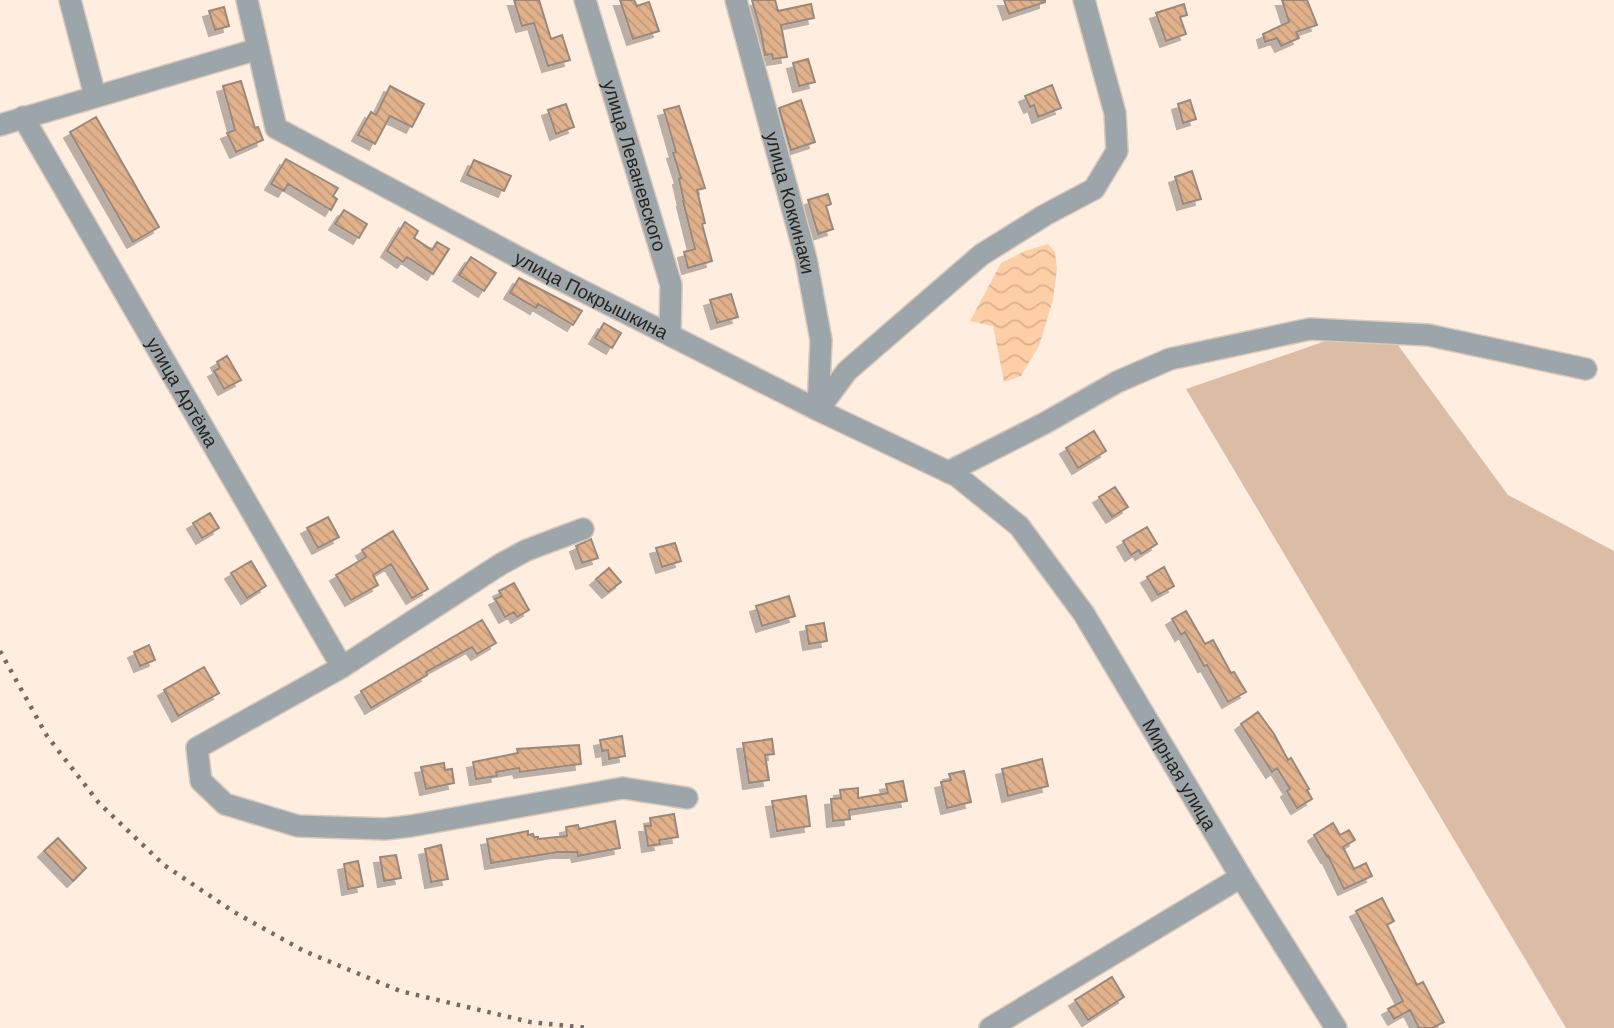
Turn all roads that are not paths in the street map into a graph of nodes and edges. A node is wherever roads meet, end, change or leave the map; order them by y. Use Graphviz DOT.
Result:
graph roads {
  1 [pos="70,0"];
  2 [pos="247,0"];
  3 [pos="585,0"];
  4 [pos="736,0"];
  5 [pos="1084,0"];
  6 [pos="258,49"];
  7 [pos="95,96"];
  8 [pos="23,117"];
  9 [pos="0,125"];
  10 [pos="670,334"];
  11 [pos="1586,369"];
  12 [pos="818,410"];
  13 [pos="948,472"];
  14 [pos="1019,526"];
  15 [pos="583,529"];
  16 [pos="342,667"];
  17 [pos="687,798"];
  18 [pos="1241,877"];
  19 [pos="990,1028"];
  20 [pos="1336,1028"];
  1 -- 7 [label="street"];
  2 -- 6 [label="street, улица Покрышкина"];
  3 -- 10 [label="street, улица Леваневского"];
  4 -- 12 [label="street, улица Коккинаки"];
  5 -- 12 [label="street"];
  6 -- 7 [label="street"];
  6 -- 10 [label="street, улица Покрышкина"];
  7 -- 8 [label="street"];
  8 -- 9 [label="street"];
  8 -- 16 [label="street, улица Артёма"];
  10 -- 12 [label="street, улица Покрышкина"];
  11 -- 13 [label="street"];
  12 -- 13 [label="street, улица Покрышкина"];
  13 -- 14 [label="street, улица Покрышкина"];
  14 -- 18 [label="street, Мирная улица"];
  15 -- 16 [label="street"];
  16 -- 17 [label="street"];
  18 -- 19 [label="street"];
  18 -- 20 [label="street, Мирная улица"];
}
